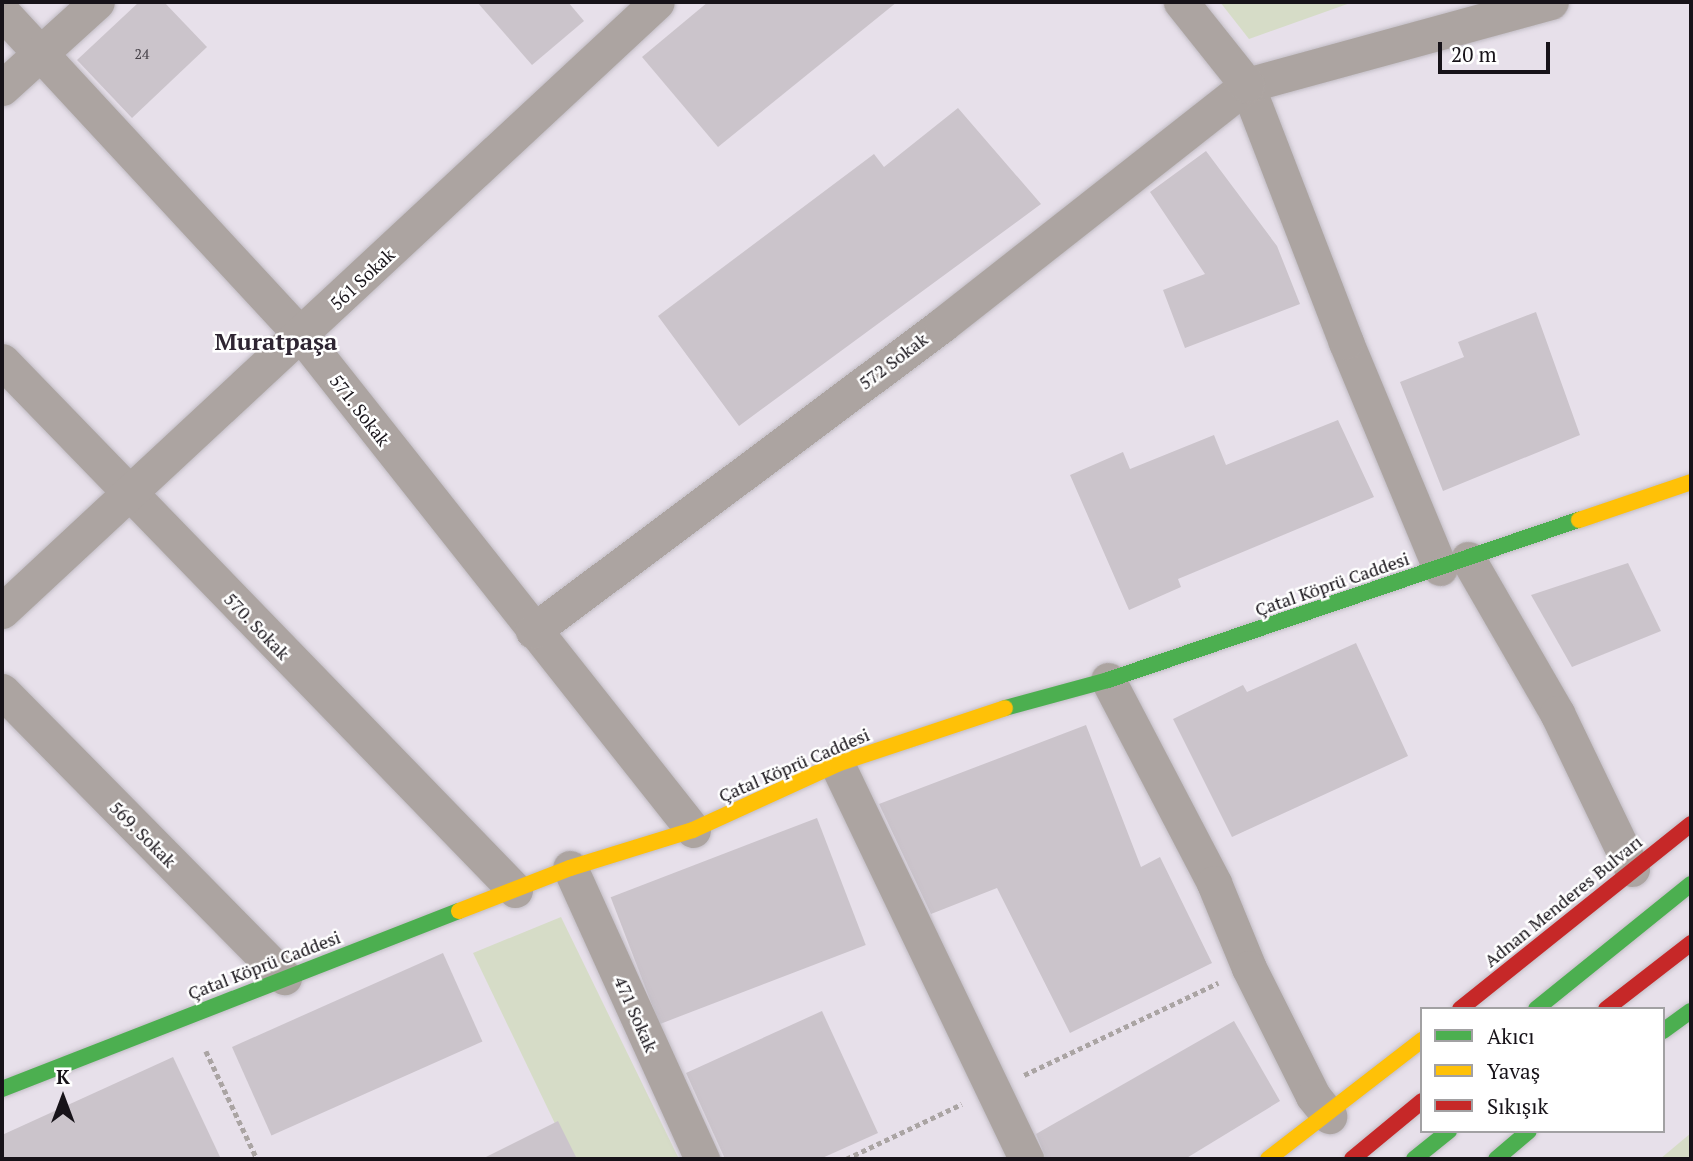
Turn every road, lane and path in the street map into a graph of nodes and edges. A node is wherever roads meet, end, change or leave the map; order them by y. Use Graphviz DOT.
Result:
graph roads {
  1 [pos="97,2"];
  2 [pos="657,2"];
  3 [pos="1181,2"];
  4 [pos="1550,2"];
  5 [pos="2,12"];
  6 [pos="41,52"];
  7 [pos="1247,85"];
  8 [pos="2,88"];
  9 [pos="302,336"];
  10 [pos="2,361"];
  11 [pos="1691,482"];
  12 [pos="129,495"];
  13 [pos="1454,563"];
  14 [pos="2,611"];
  15 [pos="533,631"];
  16 [pos="1108,680"];
  17 [pos="2,691"];
  18 [pos="837,764"];
  19 [pos="1691,824"];
  20 [pos="692,830"];
  21 [pos="570,869"];
  22 [pos="1632,869"];
  23 [pos="1691,884"];
  24 [pos="515,890"];
  25 [pos="1691,943"];
  26 [pos="1249,968"];
  27 [pos="284,977"];
  28 [pos="1462,1007"];
  29 [pos="1538,1007"];
  30 [pos="1609,1007"];
  31 [pos="1691,1011"];
  32 [pos="189,1015"];
  33 [pos="1665,1030"];
  34 [pos="1420,1042"];
  35 [pos="2,1089"];
  36 [pos="990,1091"];
  37 [pos="1420,1103"];
  38 [pos="1329,1116"];
  39 [pos="1447,1133"];
  40 [pos="1527,1133"];
  41 [pos="257,1159"];
  42 [pos="702,1159"];
  43 [pos="846,1159"];
  44 [pos="1026,1159"];
  45 [pos="1268,1159"];
  46 [pos="1352,1159"];
  47 [pos="1414,1159"];
  48 [pos="1496,1159"];
  1 -- 6 [label="street"];
  2 -- 9 [label="street, 561 Sokak"];
  3 -- 7 [label="street"];
  4 -- 7 [label="street"];
  5 -- 6 [label="street, 571. Sokak"];
  6 -- 8 [label="street"];
  6 -- 9 [label="street, 571. Sokak"];
  7 -- 13 [label="street"];
  7 -- 15 [label="street, 572 Sokak"];
  9 -- 12 [label="street, 561 Sokak"];
  9 -- 15 [label="street, 571. Sokak"];
  10 -- 12 [label="street, 570. Sokak"];
  11 -- 13 [label="street, Çatal Köprü Caddesi"];
  12 -- 14 [label="street, 561 Sokak"];
  12 -- 24 [label="street, 570. Sokak"];
  13 -- 16 [label="street, Çatal Köprü Caddesi"];
  13 -- 22 [label="street"];
  15 -- 20 [label="street, 571. Sokak"];
  16 -- 18 [label="street, Çatal Köprü Caddesi"];
  16 -- 26 [label="street"];
  17 -- 27 [label="street, 569. Sokak"];
  18 -- 20 [label="street, Çatal Köprü Caddesi"];
  18 -- 36 [label="street"];
  19 -- 22 [label="street, Adnan Menderes Bulvarı"];
  20 -- 21 [label="street, Çatal Köprü Caddesi"];
  21 -- 24 [label="street, Çatal Köprü Caddesi"];
  21 -- 42 [label="street, 471 Sokak"];
  22 -- 28 [label="street, Adnan Menderes Bulvarı"];
  23 -- 29 [label="street"];
  24 -- 27 [label="street, Çatal Köprü Caddesi"];
  25 -- 30 [label="street"];
  26 -- 36 [label="path"];
  26 -- 38 [label="street"];
  27 -- 32 [label="street, Çatal Köprü Caddesi"];
  31 -- 33 [label="street"];
  32 -- 35 [label="street, Çatal Köprü Caddesi"];
  32 -- 41 [label="path"];
  34 -- 38 [label="street"];
  36 -- 43 [label="path"];
  36 -- 44 [label="street"];
  37 -- 46 [label="street"];
  38 -- 45 [label="street"];
  39 -- 47 [label="street"];
  40 -- 48 [label="street"];
}
